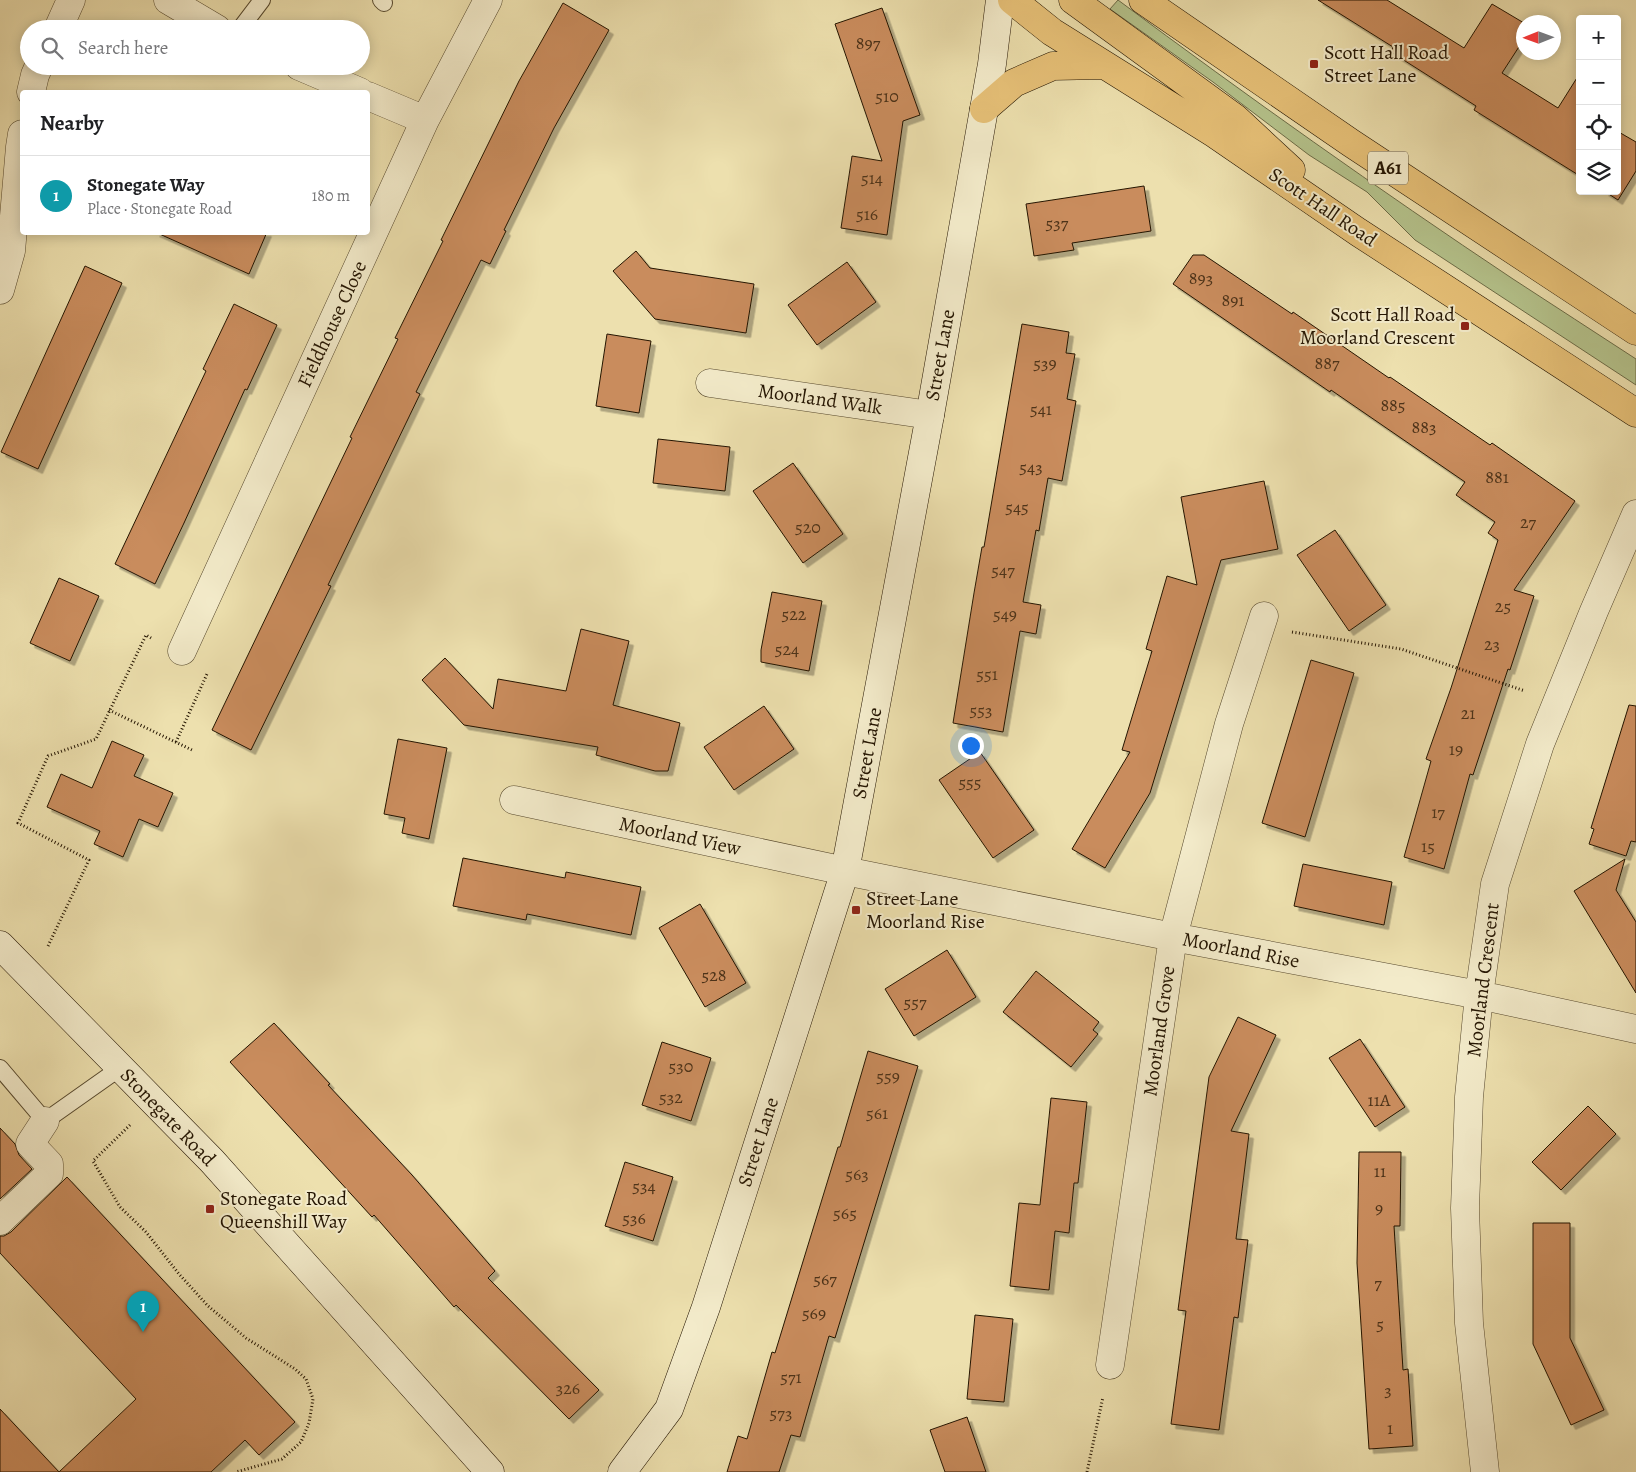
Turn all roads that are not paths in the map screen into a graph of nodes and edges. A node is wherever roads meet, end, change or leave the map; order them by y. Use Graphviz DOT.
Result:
graph roads {
  1 [pos="71,0"];
  2 [pos="168,0"];
  3 [pos="262,0"];
  4 [pos="488,0"];
  5 [pos="1000,0"];
  6 [pos="1012,0"];
  7 [pos="1074,0"];
  8 [pos="1143,0"];
  9 [pos="62,20"];
  10 [pos="202,20"];
  11 [pos="247,20"];
  12 [pos="1102,65"];
  13 [pos="35,75"];
  14 [pos="320,75"];
  15 [pos="31,90"];
  16 [pos="355,90"];
  17 [pos="370,97"];
  18 [pos="984,109"];
  19 [pos="426,120"];
  20 [pos="20,147"];
  21 [pos="1358,232"];
  22 [pos="0,290"];
  23 [pos="1636,331"];
  24 [pos="710,383"];
  25 [pos="1636,413"];
  26 [pos="930,415"];
  27 [pos="1636,514"];
  28 [pos="1262,622"];
  29 [pos="182,651"];
  30 [pos="514,800"];
  31 [pos="845,871"];
  32 [pos="1173,938"];
  33 [pos="0,945"];
  34 [pos="1479,995"];
  35 [pos="1636,1029"];
  36 [pos="0,1068"];
  37 [pos="120,1068"];
  38 [pos="45,1121"];
  39 [pos="0,1221"];
  40 [pos="1110,1365"];
  41 [pos="490,1472"];
  42 [pos="622,1472"];
  43 [pos="1485,1472"];
  1 -- 9 [label="street"];
  2 -- 10 [label="street"];
  3 -- 11 [label="lane"];
  4 -- 19 [label="street, Fieldhouse Close"];
  5 -- 18 [label="street, Street Lane"];
  6 -- 12 [label="highway, Scott Hall Road"];
  7 -- 21 [label="highway"];
  8 -- 23 [label="highway, A61"];
  12 -- 18 [label="highway"];
  12 -- 21 [label="highway, Scott Hall Road"];
  13 -- 15 [label="street"];
  14 -- 16 [label="street"];
  17 -- 19 [label="street"];
  18 -- 26 [label="street, Street Lane"];
  19 -- 29 [label="street, Fieldhouse Close"];
  20 -- 22 [label="street"];
  21 -- 25 [label="highway, Scott Hall Road"];
  24 -- 26 [label="street, Moorland Walk"];
  26 -- 31 [label="street, Street Lane"];
  27 -- 34 [label="street, Moorland Crescent"];
  28 -- 32 [label="street, Moorland Grove"];
  30 -- 31 [label="street, Moorland View"];
  31 -- 32 [label="street, Moorland Rise"];
  31 -- 42 [label="street, Street Lane"];
  32 -- 34 [label="street, Moorland Rise"];
  32 -- 40 [label="street, Moorland Grove"];
  33 -- 37 [label="street, Stonegate Road"];
  34 -- 35 [label="street, Moorland Rise"];
  34 -- 43 [label="street, Moorland Crescent"];
  36 -- 38 [label="lane"];
  37 -- 38 [label="lane"];
  37 -- 41 [label="street, Stonegate Road"];
  38 -- 39 [label="street"];
}
